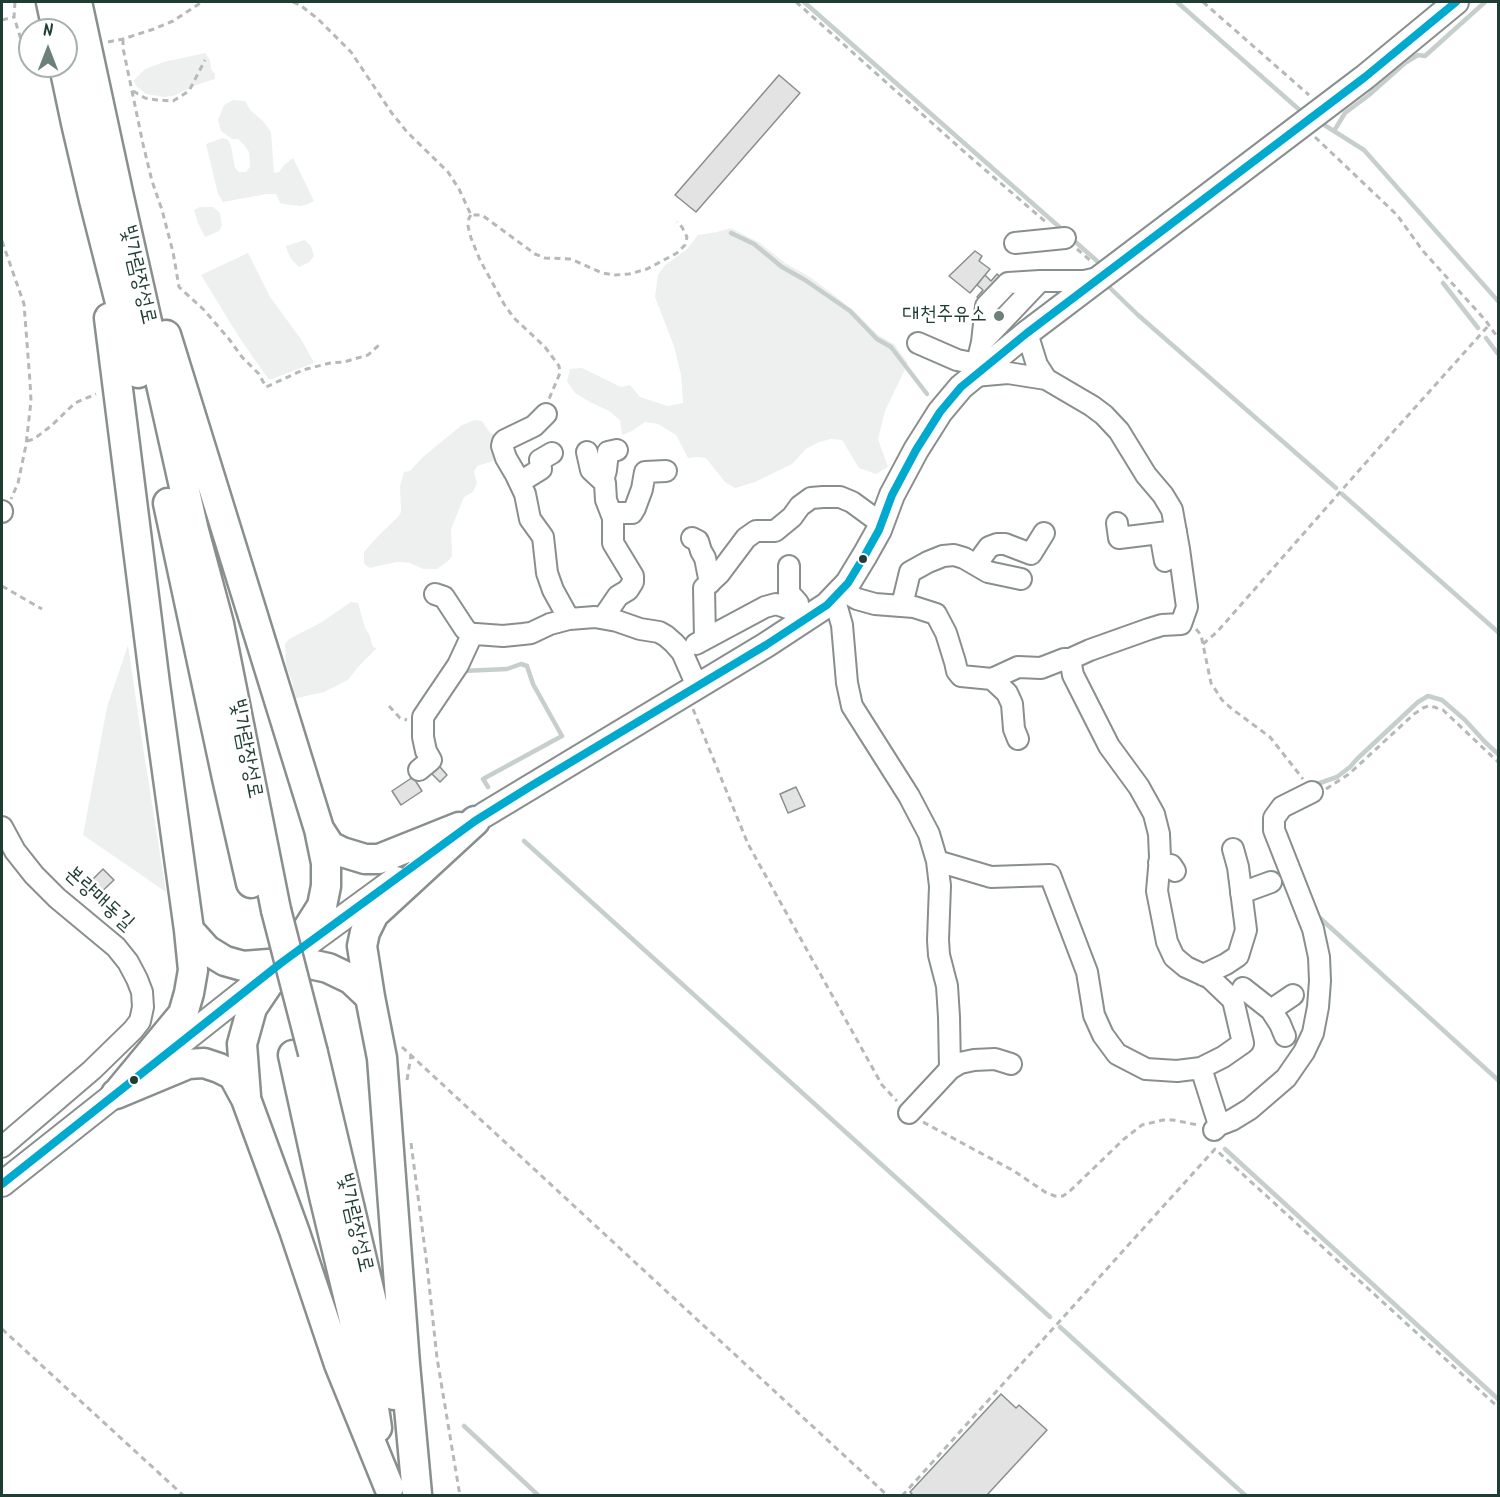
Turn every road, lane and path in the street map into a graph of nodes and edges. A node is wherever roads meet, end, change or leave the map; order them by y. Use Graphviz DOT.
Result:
graph roads {
  1 [pos="15,2"];
  2 [pos="51,2"];
  3 [pos="77,2"];
  4 [pos="202,2"];
  5 [pos="293,2"];
  6 [pos="796,2"];
  7 [pos="1203,2"];
  8 [pos="1456,2"];
  9 [pos="14,17"];
  10 [pos="54,18"];
  11 [pos="2,20"];
  12 [pos="18,30"];
  13 [pos="123,39"];
  14 [pos="108,42"];
  15 [pos="205,60"];
  16 [pos="67,78"];
  17 [pos="132,92"];
  18 [pos="1323,109"];
  19 [pos="1297,127"];
  20 [pos="107,199"];
  21 [pos="471,215"];
  22 [pos="678,222"];
  23 [pos="1065,238"];
  24 [pos="2,241"];
  25 [pos="1015,243"];
  26 [pos="1102,275"];
  27 [pos="1488,325"];
  28 [pos="1027,333"];
  29 [pos="1498,338"];
  30 [pos="918,344"];
  31 [pos="379,345"];
  32 [pos="976,370"];
  33 [pos="1047,379"];
  34 [pos="96,394"];
  35 [pos="546,414"];
  36 [pos="27,441"];
  37 [pos="618,450"];
  38 [pos="586,452"];
  39 [pos="552,453"];
  40 [pos="666,471"];
  41 [pos="603,481"];
  42 [pos="520,482"];
  43 [pos="2,511"];
  44 [pos="612,513"];
  45 [pos="882,524"];
  46 [pos="1168,532"];
  47 [pos="1044,533"];
  48 [pos="1115,536"];
  49 [pos="692,538"];
  50 [pos="1165,561"];
  51 [pos="976,566"];
  52 [pos="785,574"];
  53 [pos="1022,579"];
  54 [pos="710,583"];
  55 [pos="2,586"];
  56 [pos="838,593"];
  57 [pos="435,594"];
  58 [pos="902,605"];
  59 [pos="42,609"];
  60 [pos="803,613"];
  61 [pos="603,618"];
  62 [pos="569,619"];
  63 [pos="1182,621"];
  64 [pos="473,636"];
  65 [pos="705,639"];
  66 [pos="1203,644"];
  67 [pos="682,652"];
  68 [pos="1070,659"];
  69 [pos="992,680"];
  70 [pos="692,689"];
  71 [pos="1018,739"];
  72 [pos="1498,762"];
  73 [pos="419,770"];
  74 [pos="1312,792"];
  75 [pos="479,818"];
  76 [pos="2,827"];
  77 [pos="319,829"];
  78 [pos="1233,849"];
  79 [pos="937,861"];
  80 [pos="1271,882"];
  81 [pos="1241,892"];
  82 [pos="189,930"];
  83 [pos="285,960"];
  84 [pos="1203,975"];
  85 [pos="1241,991"];
  86 [pos="1293,995"];
  87 [pos="369,997"];
  88 [pos="1271,1010"];
  89 [pos="1285,1036"];
  90 [pos="396,1041"];
  91 [pos="411,1055"];
  92 [pos="1011,1064"];
  93 [pos="1201,1068"];
  94 [pos="950,1069"];
  95 [pos="92,1070"];
  96 [pos="406,1084"];
  97 [pos="116,1094"];
  98 [pos="246,1099"];
  99 [pos="909,1113"];
  100 [pos="1216,1135"];
  101 [pos="411,1139"];
  102 [pos="2,1147"];
  103 [pos="2,1184"];
  104 [pos="2,1329"];
  105 [pos="1498,1407"];
  106 [pos="404,1493"];
  107 [pos="184,1496"];
  108 [pos="460,1496"];
  109 [pos="888,1496"];
  110 [pos="902,1496"];
  1 -- 9 [label="path"];
  2 -- 10 [label="highway"];
  3 -- 20 [label="highway, 빛가람장성로"];
  4 -- 13 [label="path"];
  5 -- 21 [label="path"];
  6 -- 23 [label="path"];
  7 -- 18 [label="path"];
  8 -- 18 [label="main road"];
  9 -- 11 [label="path"];
  9 -- 12 [label="path"];
  13 -- 14 [label="path"];
  13 -- 17 [label="path"];
  15 -- 17 [label="path"];
  16 -- 20 [label="highway, 빛가람장성로"];
  17 -- 31 [label="path"];
  18 -- 19 [label="main road"];
  19 -- 26 [label="main road"];
  19 -- 27 [label="path"];
  20 -- 77 [label="highway"];
  20 -- 82 [label="highway"];
  20 -- 106 [label="highway, 빛가람장성로, bridge"];
  21 -- 22 [label="path"];
  21 -- 35 [label="path"];
  23 -- 25 [label="street"];
  23 -- 26 [label="path"];
  24 -- 36 [label="path"];
  26 -- 28 [label="main road"];
  26 -- 32 [label="street"];
  27 -- 29 [label="path"];
  27 -- 66 [label="path"];
  28 -- 32 [label="main road"];
  28 -- 33 [label="street"];
  30 -- 32 [label="street"];
  32 -- 33 [label="street"];
  32 -- 45 [label="main road"];
  33 -- 46 [label="street"];
  34 -- 36 [label="path"];
  35 -- 42 [label="street"];
  36 -- 43 [label="path"];
  37 -- 41 [label="street"];
  38 -- 41 [label="street"];
  39 -- 42 [label="street"];
  40 -- 44 [label="street"];
  41 -- 44 [label="street"];
  42 -- 62 [label="street"];
  44 -- 61 [label="street"];
  45 -- 54 [label="street"];
  45 -- 56 [label="main road"];
  46 -- 48 [label="street"];
  46 -- 50 [label="street"];
  46 -- 63 [label="street"];
  47 -- 51 [label="street"];
  49 -- 54 [label="street"];
  51 -- 53 [label="street"];
  51 -- 58 [label="street"];
  52 -- 60 [label="street"];
  54 -- 65 [label="street"];
  55 -- 59 [label="path"];
  56 -- 58 [label="street"];
  56 -- 60 [label="main road"];
  56 -- 79 [label="street"];
  57 -- 64 [label="street"];
  58 -- 69 [label="street"];
  60 -- 65 [label="street"];
  60 -- 70 [label="main road"];
  61 -- 62 [label="street"];
  61 -- 67 [label="street"];
  62 -- 64 [label="street"];
  63 -- 66 [label="path"];
  63 -- 68 [label="street"];
  64 -- 73 [label="street"];
  65 -- 67 [label="street"];
  66 -- 74 [label="path"];
  67 -- 70 [label="street"];
  68 -- 69 [label="street"];
  68 -- 84 [label="street"];
  69 -- 71 [label="street"];
  70 -- 75 [label="main road"];
  70 -- 99 [label="path"];
  72 -- 74 [label="path"];
  74 -- 100 [label="street"];
  75 -- 77 [label="highway"];
  75 -- 83 [label="main road"];
  75 -- 87 [label="highway"];
  76 -- 95 [label="street, 본량매동길"];
  77 -- 83 [label="highway"];
  78 -- 81 [label="street"];
  79 -- 93 [label="street"];
  79 -- 94 [label="street"];
  80 -- 81 [label="street"];
  81 -- 84 [label="street"];
  82 -- 83 [label="highway"];
  82 -- 97 [label="highway"];
  83 -- 87 [label="highway"];
  83 -- 97 [label="main road"];
  83 -- 98 [label="highway"];
  84 -- 85 [label="street"];
  85 -- 88 [label="street"];
  85 -- 93 [label="street"];
  86 -- 88 [label="street"];
  87 -- 106 [label="highway"];
  88 -- 89 [label="street"];
  90 -- 91 [label="path"];
  91 -- 96 [label="path"];
  91 -- 109 [label="path"];
  92 -- 94 [label="street"];
  93 -- 100 [label="street"];
  94 -- 99 [label="street"];
  95 -- 97 [label="street"];
  95 -- 102 [label="street, 본량매동길"];
  97 -- 98 [label="highway"];
  97 -- 103 [label="main road"];
  98 -- 106 [label="highway"];
  99 -- 100 [label="path"];
  100 -- 105 [label="path"];
  100 -- 110 [label="path"];
  101 -- 108 [label="path"];
  104 -- 107 [label="path"];
}
